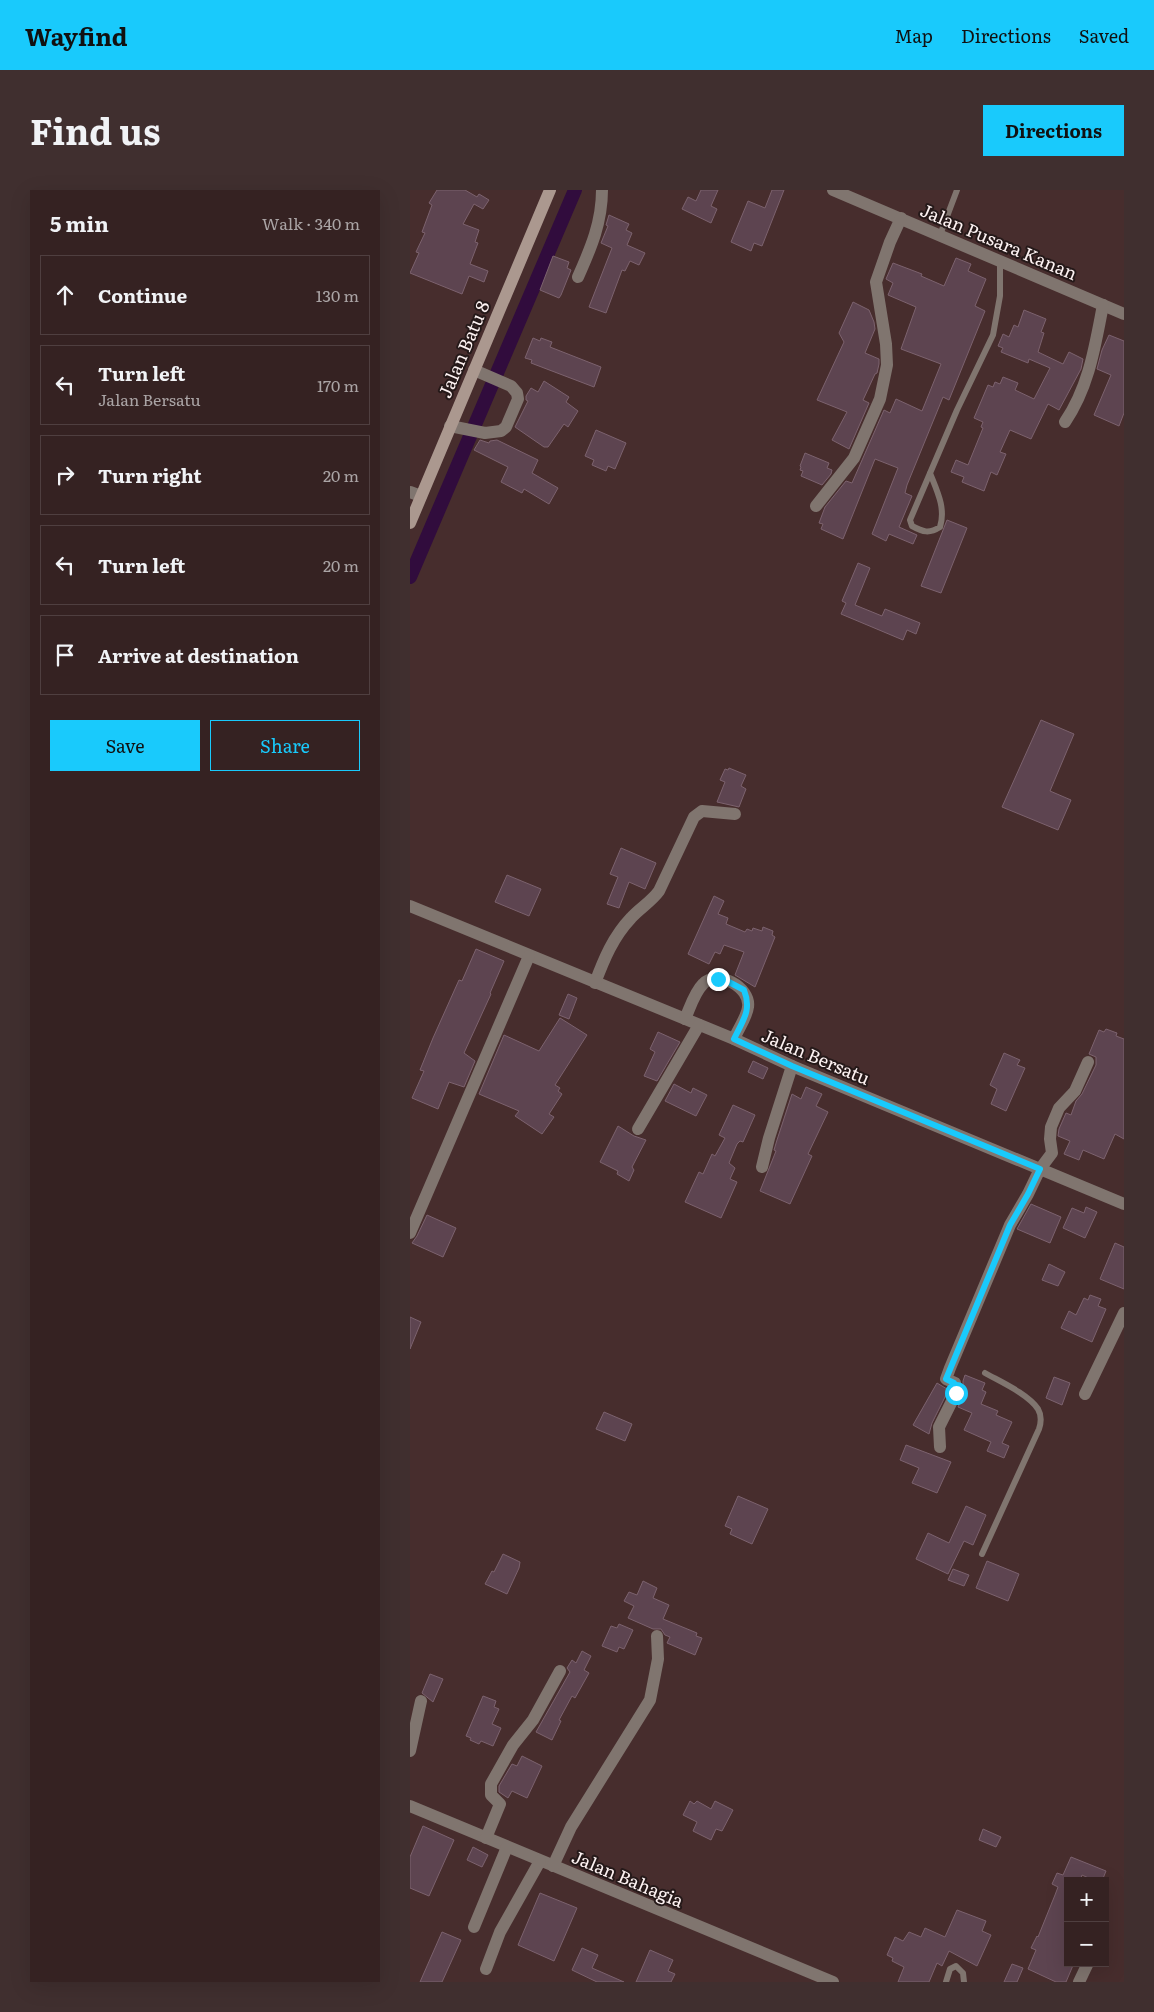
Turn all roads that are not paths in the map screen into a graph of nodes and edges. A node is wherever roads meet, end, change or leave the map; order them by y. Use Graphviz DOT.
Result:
graph roads {
  1 [pos="550,190"];
  2 [pos="602,190"];
  3 [pos="833,190"];
  4 [pos="957,190"];
  5 [pos="902,218"];
  6 [pos="940,235"];
  7 [pos="1000,261"];
  8 [pos="578,277"];
  9 [pos="1103,305"];
  10 [pos="1124,314"];
  11 [pos="479,372"];
  12 [pos="1065,422"];
  13 [pos="456,426"];
  14 [pos="930,472"];
  15 [pos="416,494"];
  16 [pos="816,506"];
  17 [pos="410,523"];
  18 [pos="735,814"];
  19 [pos="410,906"];
  20 [pos="529,956"];
  21 [pos="595,983"];
  22 [pos="685,1019"];
  23 [pos="699,1025"];
  24 [pos="734,1039"];
  25 [pos="1088,1062"];
  26 [pos="792,1066"];
  27 [pos="638,1128"];
  28 [pos="762,1167"];
  29 [pos="1040,1169"];
  30 [pos="1124,1204"];
  31 [pos="410,1233"];
  32 [pos="1124,1313"];
  33 [pos="985,1373"];
  34 [pos="1085,1394"];
  35 [pos="940,1447"];
  36 [pos="982,1554"];
  37 [pos="657,1636"];
  38 [pos="560,1671"];
  39 [pos="421,1701"];
  40 [pos="410,1752"];
  41 [pos="410,1806"];
  42 [pos="486,1838"];
  43 [pos="507,1847"];
  44 [pos="540,1861"];
  45 [pos="553,1866"];
  46 [pos="474,1927"];
  47 [pos="1086,1967"];
  48 [pos="486,1969"];
  49 [pos="833,1982"];
  50 [pos="946,1982"];
  51 [pos="964,1982"];
  52 [pos="1079,1982"];
  1 -- 11 [label="street, Jalan Batu 8"];
  2 -- 8 [label="street"];
  3 -- 5 [label="street, Jalan Pusara Kanan"];
  4 -- 6 [label="lane"];
  5 -- 6 [label="street, Jalan Pusara Kanan"];
  5 -- 16 [label="street"];
  6 -- 7 [label="street, Jalan Pusara Kanan"];
  7 -- 9 [label="street, Jalan Pusara Kanan"];
  7 -- 14 [label="lane"];
  9 -- 10 [label="street, Jalan Pusara Kanan"];
  9 -- 12 [label="street"];
  11 -- 13 [label="street, Jalan Batu 8"];
  11 -- 13 [label="street"];
  13 -- 15 [label="street, Jalan Batu 8"];
  14 -- 14 [label="lane"];
  15 -- 17 [label="street, Jalan Batu 8"];
  18 -- 21 [label="street"];
  19 -- 20 [label="street, Jalan Bersatu"];
  20 -- 21 [label="street, Jalan Bersatu"];
  20 -- 31 [label="street"];
  21 -- 22 [label="street, Jalan Bersatu"];
  22 -- 23 [label="street, Jalan Bersatu"];
  22 -- 24 [label="street"];
  23 -- 24 [label="street, Jalan Bersatu"];
  23 -- 27 [label="street"];
  24 -- 26 [label="street, Jalan Bersatu"];
  25 -- 29 [label="street"];
  26 -- 28 [label="street"];
  26 -- 29 [label="street, Jalan Bersatu"];
  29 -- 30 [label="street, Jalan Bersatu"];
  29 -- 35 [label="street"];
  32 -- 34 [label="street"];
  33 -- 36 [label="lane"];
  37 -- 45 [label="street"];
  38 -- 42 [label="street"];
  39 -- 40 [label="street"];
  41 -- 42 [label="street, Jalan Bahagia"];
  42 -- 43 [label="street, Jalan Bahagia"];
  43 -- 44 [label="street, Jalan Bahagia"];
  43 -- 46 [label="street"];
  44 -- 45 [label="street, Jalan Bahagia"];
  44 -- 48 [label="street"];
  45 -- 49 [label="street, Jalan Bahagia"];
  47 -- 52 [label="street"];
  50 -- 51 [label="lane"];
}
